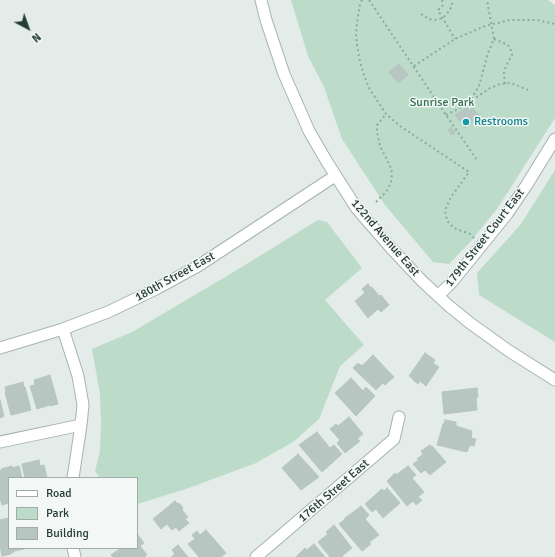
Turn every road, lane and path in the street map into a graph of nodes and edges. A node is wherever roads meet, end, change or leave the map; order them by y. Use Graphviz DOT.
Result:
graph roads {
  1 [pos="261,0"];
  2 [pos="362,0"];
  3 [pos="369,0"];
  4 [pos="442,0"];
  5 [pos="452,0"];
  6 [pos="487,0"];
  7 [pos="421,14"];
  8 [pos="443,18"];
  9 [pos="491,24"];
  10 [pos="555,24"];
  11 [pos="455,39"];
  12 [pos="494,40"];
  13 [pos="414,66"];
  14 [pos="505,84"];
  15 [pos="531,90"];
  16 [pos="464,106"];
  17 [pos="386,114"];
  18 [pos="446,115"];
  19 [pos="555,139"];
  20 [pos="477,160"];
  21 [pos="335,176"];
  22 [pos="376,202"];
  23 [pos="477,240"];
  24 [pos="438,296"];
  25 [pos="63,329"];
  26 [pos="0,348"];
  27 [pos="555,380"];
  28 [pos="399,417"];
  29 [pos="81,425"];
  30 [pos="0,442"];
  31 [pos="73,477"];
  32 [pos="256,557"];
  1 -- 21 [label="street, 122nd Avenue East"];
  2 -- 17 [label="path"];
  3 -- 13 [label="path"];
  4 -- 8 [label="path"];
  5 -- 8 [label="path"];
  6 -- 9 [label="path"];
  7 -- 8 [label="path"];
  8 -- 11 [label="path"];
  9 -- 10 [label="path"];
  9 -- 11 [label="path"];
  9 -- 12 [label="path"];
  11 -- 13 [label="path"];
  12 -- 14 [label="path"];
  12 -- 16 [label="path"];
  13 -- 18 [label="path"];
  14 -- 15 [label="path"];
  14 -- 16 [label="path"];
  16 -- 18 [label="path"];
  17 -- 22 [label="path"];
  17 -- 23 [label="path"];
  18 -- 20 [label="path"];
  19 -- 24 [label="street, 179th Street Court East"];
  21 -- 24 [label="street, 122nd Avenue East"];
  21 -- 25 [label="street, 180th Street East"];
  24 -- 27 [label="street, 122nd Avenue East"];
  25 -- 26 [label="street, 180th Street East"];
  25 -- 29 [label="street"];
  28 -- 32 [label="street, 176th Street East"];
  29 -- 30 [label="street"];
  29 -- 31 [label="street"];
}
